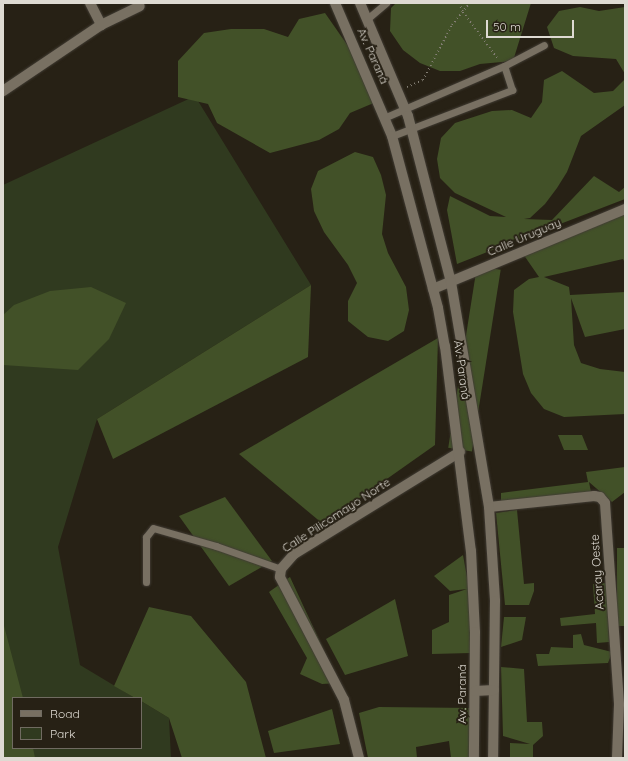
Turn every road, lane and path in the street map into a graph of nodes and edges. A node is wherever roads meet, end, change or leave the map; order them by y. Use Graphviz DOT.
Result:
graph roads {
  1 [pos="90,3"];
  2 [pos="336,3"];
  3 [pos="360,3"];
  4 [pos="386,3"];
  5 [pos="459,3"];
  6 [pos="470,3"];
  7 [pos="140,6"];
  8 [pos="463,12"];
  9 [pos="367,19"];
  10 [pos="101,25"];
  11 [pos="544,45"];
  12 [pos="504,66"];
  13 [pos="3,91"];
  14 [pos="397,91"];
  15 [pos="405,110"];
  16 [pos="386,118"];
  17 [pos="412,130"];
  18 [pos="392,136"];
  19 [pos="625,209"];
  20 [pos="451,282"];
  21 [pos="433,289"];
  22 [pos="460,452"];
  23 [pos="489,507"];
  24 [pos="281,569"];
  25 [pos="146,582"];
  26 [pos="494,690"];
  27 [pos="475,691"];
  28 [pos="359,758"];
  29 [pos="474,758"];
  30 [pos="494,758"];
  31 [pos="617,758"];
  1 -- 10 [label="street"];
  2 -- 16 [label="street, Av. Paraná"];
  3 -- 9 [label="street, Av. Paraná"];
  4 -- 9 [label="lane"];
  5 -- 8 [label="path"];
  6 -- 8 [label="path"];
  7 -- 10 [label="street"];
  8 -- 12 [label="path"];
  8 -- 14 [label="path"];
  9 -- 14 [label="street, Av. Paraná"];
  10 -- 13 [label="street"];
  11 -- 12 [label="lane"];
  12 -- 15 [label="lane"];
  12 -- 17 [label="lane"];
  14 -- 15 [label="street, Av. Paraná"];
  15 -- 16 [label="lane"];
  15 -- 17 [label="street, Av. Paraná"];
  16 -- 18 [label="street, Av. Paraná"];
  17 -- 18 [label="lane"];
  17 -- 20 [label="street, Av. Paraná"];
  18 -- 21 [label="street, Av. Paraná"];
  19 -- 20 [label="street, Calle Uruguay"];
  20 -- 21 [label="street, Calle Uruguay"];
  20 -- 23 [label="street, Av. Paraná"];
  21 -- 22 [label="street, Av. Paraná"];
  22 -- 24 [label="street, Calle Pilicomayo Norte"];
  22 -- 27 [label="street, Av. Paraná"];
  23 -- 26 [label="street, Av. Paraná"];
  23 -- 31 [label="street, Acaray Oeste"];
  24 -- 25 [label="lane"];
  24 -- 28 [label="street, Calle Pilicomayo Norte"];
  26 -- 27 [label="street"];
  26 -- 30 [label="street, Av. Paraná"];
  27 -- 29 [label="street, Av. Paraná"];
}
